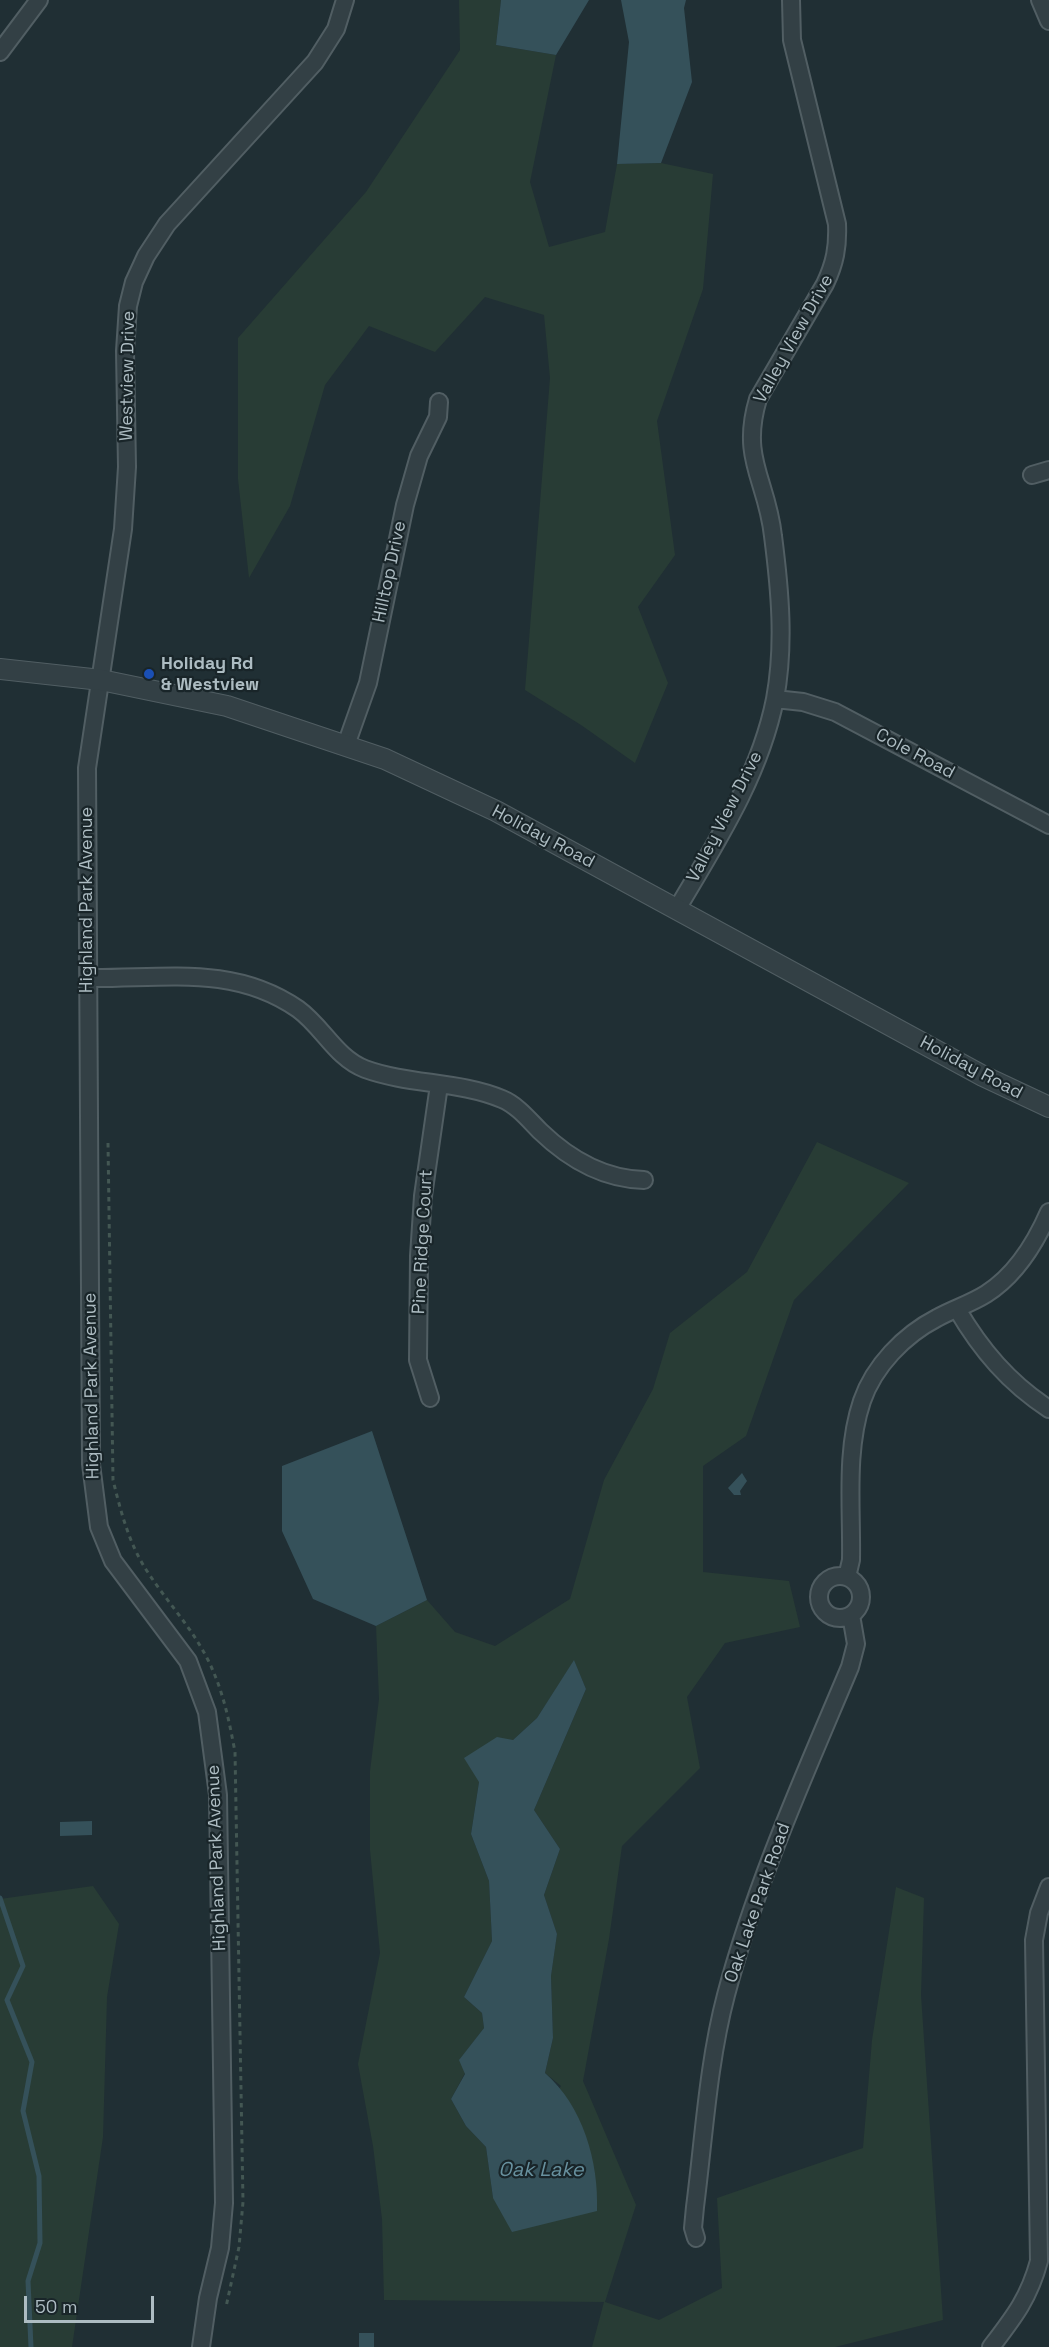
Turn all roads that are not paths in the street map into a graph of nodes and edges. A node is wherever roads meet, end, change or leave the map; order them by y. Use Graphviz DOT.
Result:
graph roads {
  1 [pos="39,0"];
  2 [pos="345,0"];
  3 [pos="791,0"];
  4 [pos="1040,0"];
  5 [pos="1049,21"];
  6 [pos="0,52"];
  7 [pos="439,402"];
  8 [pos="1049,470"];
  9 [pos="1032,475"];
  10 [pos="0,669"];
  11 [pos="100,680"];
  12 [pos="775,699"];
  13 [pos="346,745"];
  14 [pos="1049,825"];
  15 [pos="677,909"];
  16 [pos="88,978"];
  17 [pos="439,1085"];
  18 [pos="1049,1107"];
  19 [pos="644,1180"];
  20 [pos="1049,1212"];
  21 [pos="957,1309"];
  22 [pos="430,1398"];
  23 [pos="1049,1409"];
  24 [pos="847,1577"];
  25 [pos="851,1615"];
  26 [pos="1049,1887"];
  27 [pos="696,2238"];
  28 [pos="201,2347"];
  29 [pos="991,2347"];
  1 -- 6 [label="street"];
  2 -- 11 [label="street, Westview Drive"];
  3 -- 12 [label="street, Valley View Drive"];
  4 -- 5 [label="street"];
  7 -- 13 [label="street, Hilltop Drive"];
  8 -- 9 [label="street"];
  10 -- 11 [label="street, Holiday Road"];
  11 -- 13 [label="street, Holiday Road"];
  11 -- 16 [label="street, Highland Park Avenue"];
  12 -- 14 [label="street, Cole Road"];
  12 -- 15 [label="street, Valley View Drive"];
  13 -- 15 [label="street, Holiday Road"];
  15 -- 18 [label="street, Holiday Road"];
  16 -- 17 [label="street"];
  16 -- 28 [label="street, Highland Park Avenue"];
  17 -- 19 [label="street"];
  17 -- 22 [label="street, Pine Ridge Court"];
  20 -- 21 [label="street"];
  21 -- 23 [label="street"];
  21 -- 24 [label="street"];
  24 -- 25 [label="street, Oak Lake Park Road"];
  24 -- 25 [label="street"];
  25 -- 27 [label="street, Oak Lake Park Road"];
  26 -- 29 [label="street"];
}
